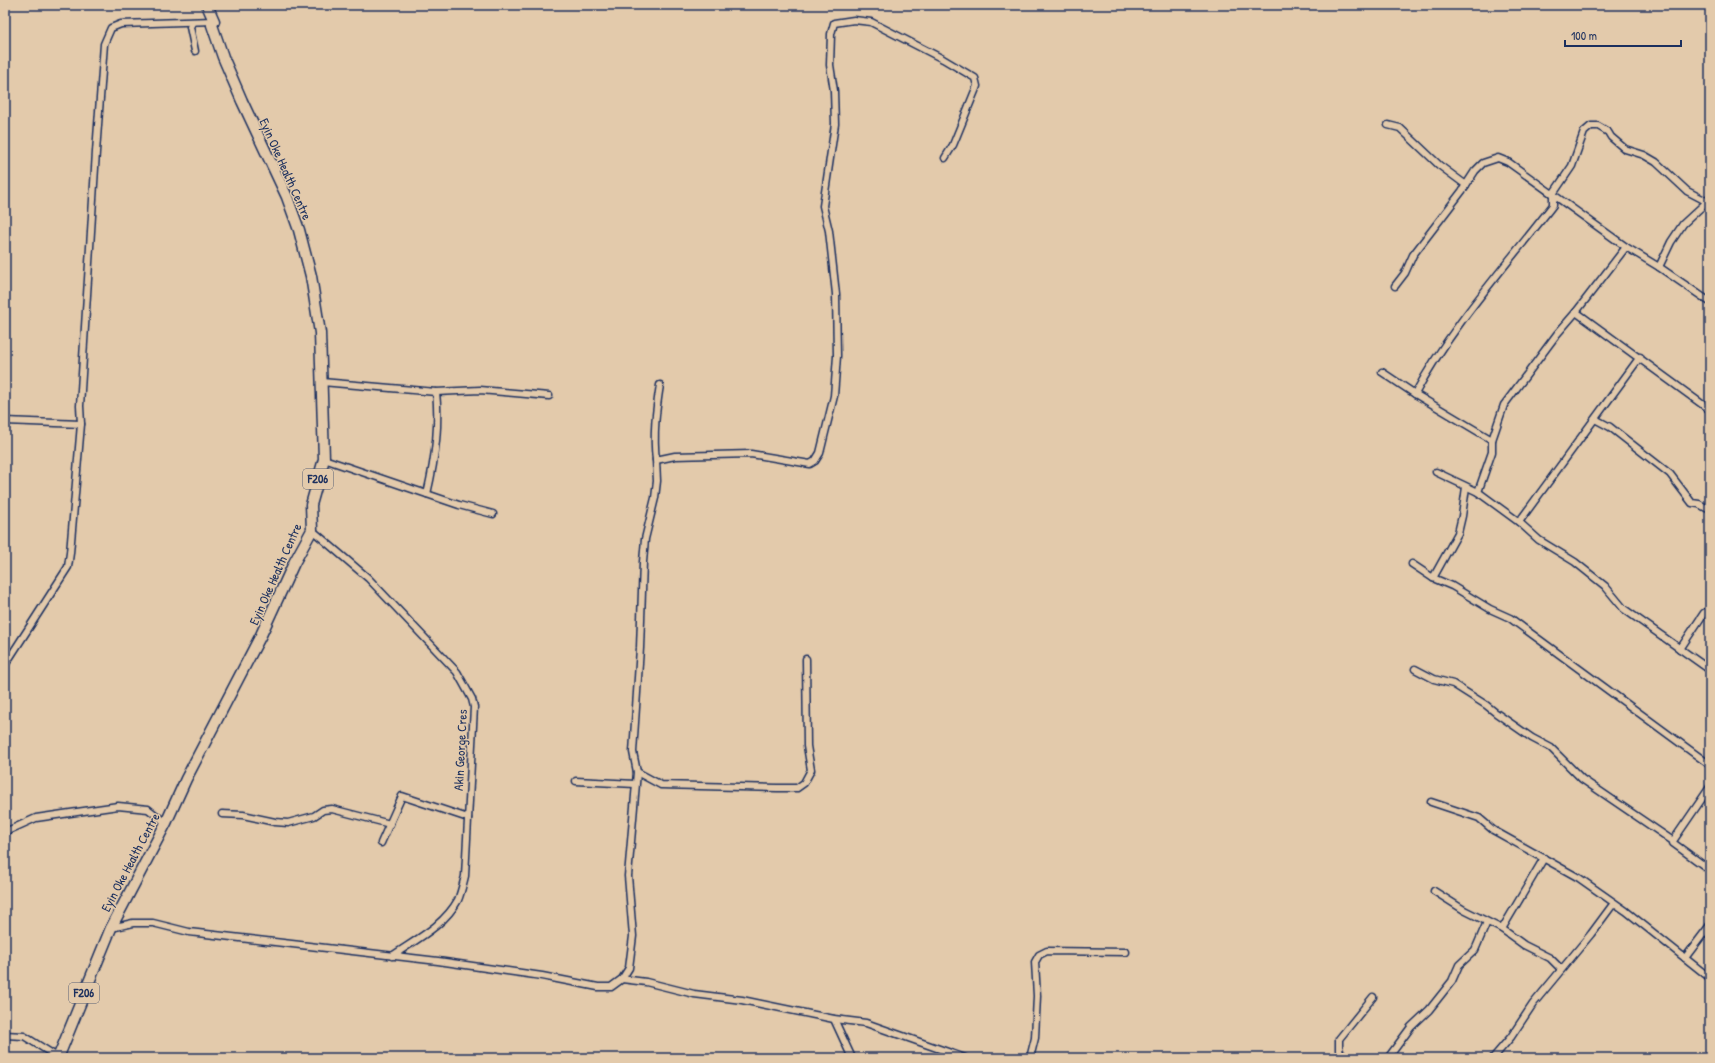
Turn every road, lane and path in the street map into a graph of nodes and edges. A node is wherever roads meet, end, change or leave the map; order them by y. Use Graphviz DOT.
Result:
graph roads {
  1 [pos="207,5"];
  2 [pos="214,21"];
  3 [pos="192,23"];
  4 [pos="195,51"];
  5 [pos="1388,125"];
  6 [pos="945,158"];
  7 [pos="1466,185"];
  8 [pos="1553,194"];
  9 [pos="1709,200"];
  10 [pos="1626,247"];
  11 [pos="1659,267"];
  12 [pos="1395,286"];
  13 [pos="1710,302"];
  14 [pos="1576,312"];
  15 [pos="1640,357"];
  16 [pos="1382,372"];
  17 [pos="322,382"];
  18 [pos="660,385"];
  19 [pos="436,392"];
  20 [pos="1415,394"];
  21 [pos="549,396"];
  22 [pos="1710,410"];
  23 [pos="1595,419"];
  24 [pos="5,420"];
  25 [pos="81,424"];
  26 [pos="1492,440"];
  27 [pos="324,459"];
  28 [pos="656,460"];
  29 [pos="1436,472"];
  30 [pos="1466,487"];
  31 [pos="1478,492"];
  32 [pos="427,494"];
  33 [pos="1710,510"];
  34 [pos="493,514"];
  35 [pos="1519,522"];
  36 [pos="312,530"];
  37 [pos="1412,564"];
  38 [pos="1433,578"];
  39 [pos="1710,610"];
  40 [pos="1680,649"];
  41 [pos="806,658"];
  42 [pos="5,665"];
  43 [pos="1415,669"];
  44 [pos="1710,670"];
  45 [pos="1710,765"];
  46 [pos="637,772"];
  47 [pos="576,781"];
  48 [pos="635,784"];
  49 [pos="1710,787"];
  50 [pos="1431,802"];
  51 [pos="222,814"];
  52 [pos="468,818"];
  53 [pos="166,823"];
  54 [pos="390,824"];
  55 [pos="5,832"];
  56 [pos="1673,840"];
  57 [pos="381,843"];
  58 [pos="1544,858"];
  59 [pos="1710,870"];
  60 [pos="1434,891"];
  61 [pos="1614,903"];
  62 [pos="1487,922"];
  63 [pos="1710,925"];
  64 [pos="111,928"];
  65 [pos="1502,929"];
  66 [pos="1126,952"];
  67 [pos="392,956"];
  68 [pos="1685,958"];
  69 [pos="1562,969"];
  70 [pos="1710,978"];
  71 [pos="622,979"];
  72 [pos="1373,997"];
  73 [pos="834,1018"];
  74 [pos="5,1035"];
  75 [pos="58,1058"];
  76 [pos="852,1058"];
  77 [pos="965,1058"];
  78 [pos="1030,1058"];
  79 [pos="1345,1058"];
  80 [pos="1388,1058"];
  81 [pos="1493,1058"];
  1 -- 2 [label="main road, Eyin Oke Health Centre / F206"];
  2 -- 3 [label="street"];
  2 -- 17 [label="main road, Eyin Oke Health Centre / F206"];
  3 -- 4 [label="street"];
  3 -- 25 [label="street"];
  5 -- 7 [label="street"];
  6 -- 28 [label="street"];
  7 -- 8 [label="street"];
  7 -- 12 [label="street"];
  8 -- 9 [label="street"];
  8 -- 10 [label="street"];
  8 -- 20 [label="street"];
  9 -- 11 [label="street"];
  10 -- 11 [label="street"];
  10 -- 14 [label="street"];
  11 -- 13 [label="street"];
  14 -- 15 [label="street"];
  14 -- 26 [label="street"];
  15 -- 22 [label="street"];
  15 -- 23 [label="street"];
  16 -- 20 [label="street"];
  17 -- 19 [label="street"];
  17 -- 27 [label="main road, Eyin Oke Health Centre / F206"];
  18 -- 28 [label="street"];
  19 -- 21 [label="street"];
  19 -- 32 [label="street"];
  20 -- 26 [label="street"];
  23 -- 33 [label="street"];
  23 -- 35 [label="street"];
  24 -- 25 [label="street"];
  25 -- 42 [label="street"];
  26 -- 31 [label="street"];
  27 -- 32 [label="street"];
  27 -- 36 [label="main road, Eyin Oke Health Centre / F206"];
  28 -- 46 [label="street"];
  29 -- 30 [label="street"];
  30 -- 31 [label="street"];
  30 -- 38 [label="street"];
  31 -- 35 [label="street"];
  32 -- 34 [label="street"];
  35 -- 40 [label="street"];
  36 -- 52 [label="street, Akin George Cres"];
  36 -- 53 [label="main road, Eyin Oke Health Centre / F206"];
  37 -- 38 [label="street"];
  38 -- 45 [label="street"];
  39 -- 40 [label="street"];
  40 -- 44 [label="street"];
  41 -- 46 [label="street"];
  43 -- 56 [label="street"];
  46 -- 48 [label="street"];
  47 -- 48 [label="street"];
  48 -- 71 [label="street"];
  49 -- 56 [label="street"];
  50 -- 58 [label="street"];
  51 -- 54 [label="street"];
  52 -- 54 [label="street"];
  52 -- 67 [label="street, Akin George Cres"];
  53 -- 55 [label="street"];
  53 -- 64 [label="main road, Eyin Oke Health Centre / F206"];
  54 -- 57 [label="street"];
  56 -- 59 [label="street"];
  58 -- 61 [label="street"];
  58 -- 65 [label="street"];
  60 -- 62 [label="street"];
  61 -- 68 [label="street"];
  61 -- 69 [label="street"];
  62 -- 65 [label="street"];
  62 -- 80 [label="street"];
  63 -- 68 [label="street"];
  64 -- 67 [label="street"];
  64 -- 75 [label="main road, Eyin Oke Health Centre / F206"];
  65 -- 69 [label="street"];
  66 -- 78 [label="street"];
  67 -- 71 [label="street"];
  68 -- 70 [label="street"];
  69 -- 81 [label="street"];
  71 -- 73 [label="street"];
  72 -- 79 [label="street"];
  73 -- 76 [label="street"];
  73 -- 77 [label="street"];
  74 -- 75 [label="street"];
}
